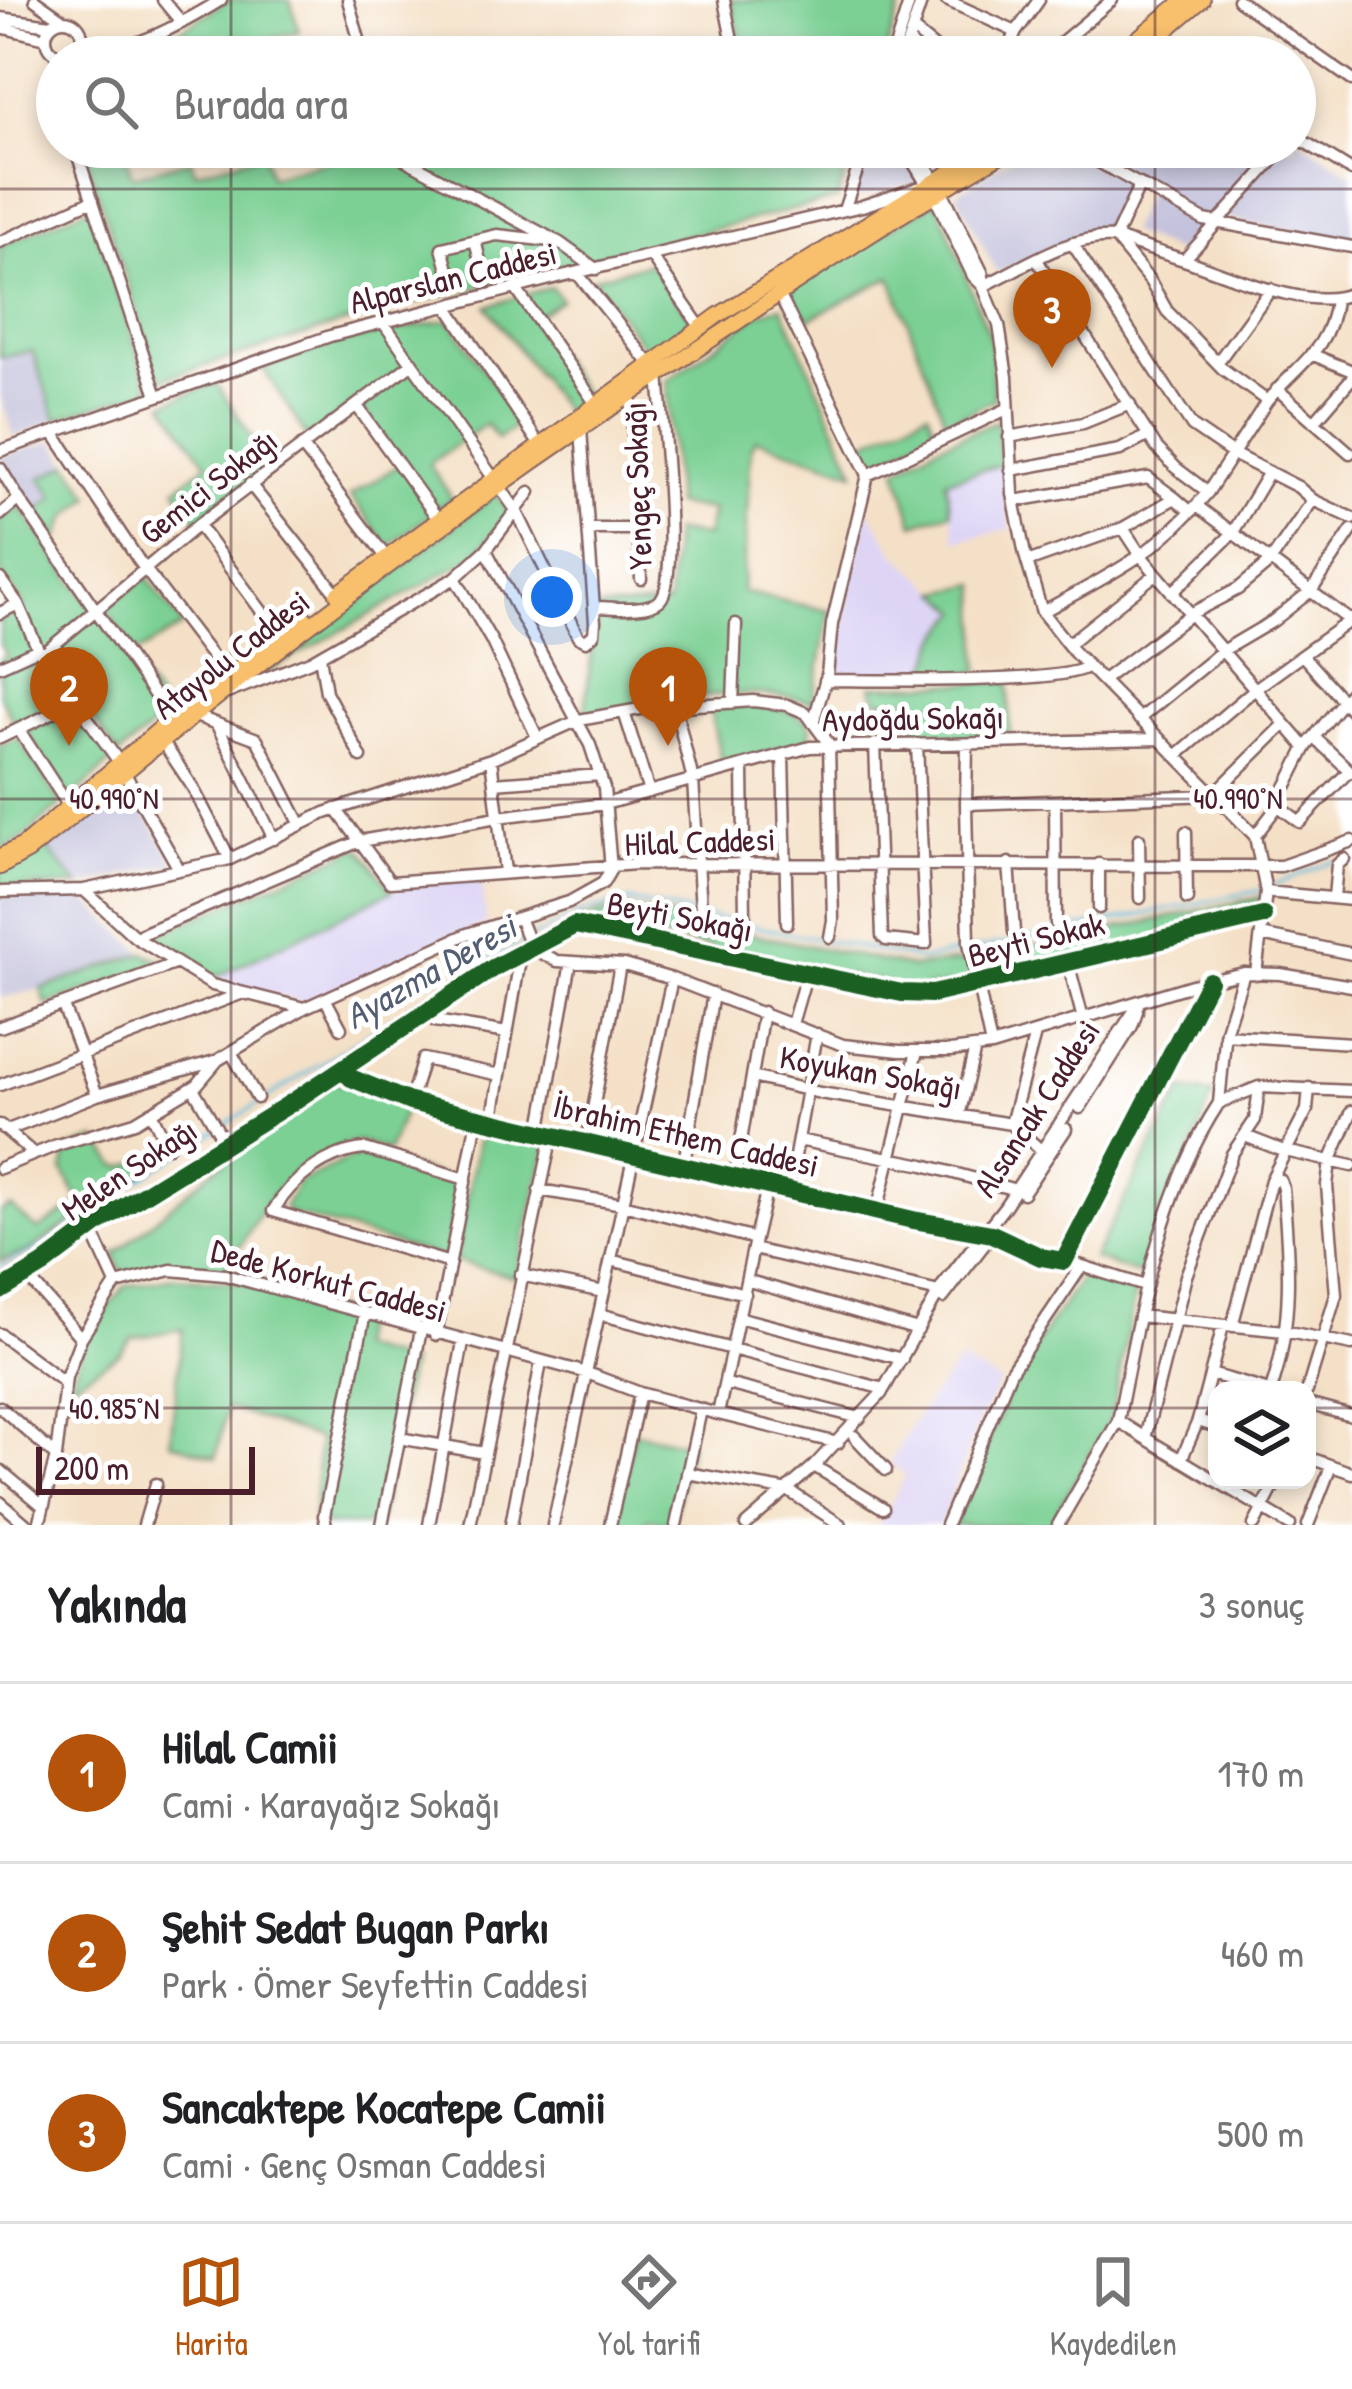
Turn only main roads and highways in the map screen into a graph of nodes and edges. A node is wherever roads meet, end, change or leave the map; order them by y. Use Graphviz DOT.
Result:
graph roads {
  1 [pos="1187,3"];
  2 [pos="1150,36"];
  3 [pos="959,168"];
  4 [pos="972,168"];
  5 [pos="934,187"];
  6 [pos="654,369"];
  7 [pos="494,483"];
  8 [pos="122,767"];
  9 [pos="0,856"];
  10 [pos="0,867"];
  1 -- 2 [label="main road"];
  3 -- 5 [label="main road, Atayolu Caddesi"];
  4 -- 5 [label="main road, Atayolu Caddesi"];
  5 -- 6 [label="main road, Atayolu Caddesi"];
  5 -- 6 [label="main road, Atayolu Caddesi"];
  6 -- 7 [label="main road, Atayolu Caddesi"];
  6 -- 7 [label="main road, Atayolu Caddesi"];
  7 -- 8 [label="main road, Atayolu Caddesi"];
  7 -- 8 [label="main road, Atayolu Caddesi"];
  8 -- 9 [label="main road, Atayolu Caddesi"];
  8 -- 10 [label="main road, Atayolu Caddesi"];
}
